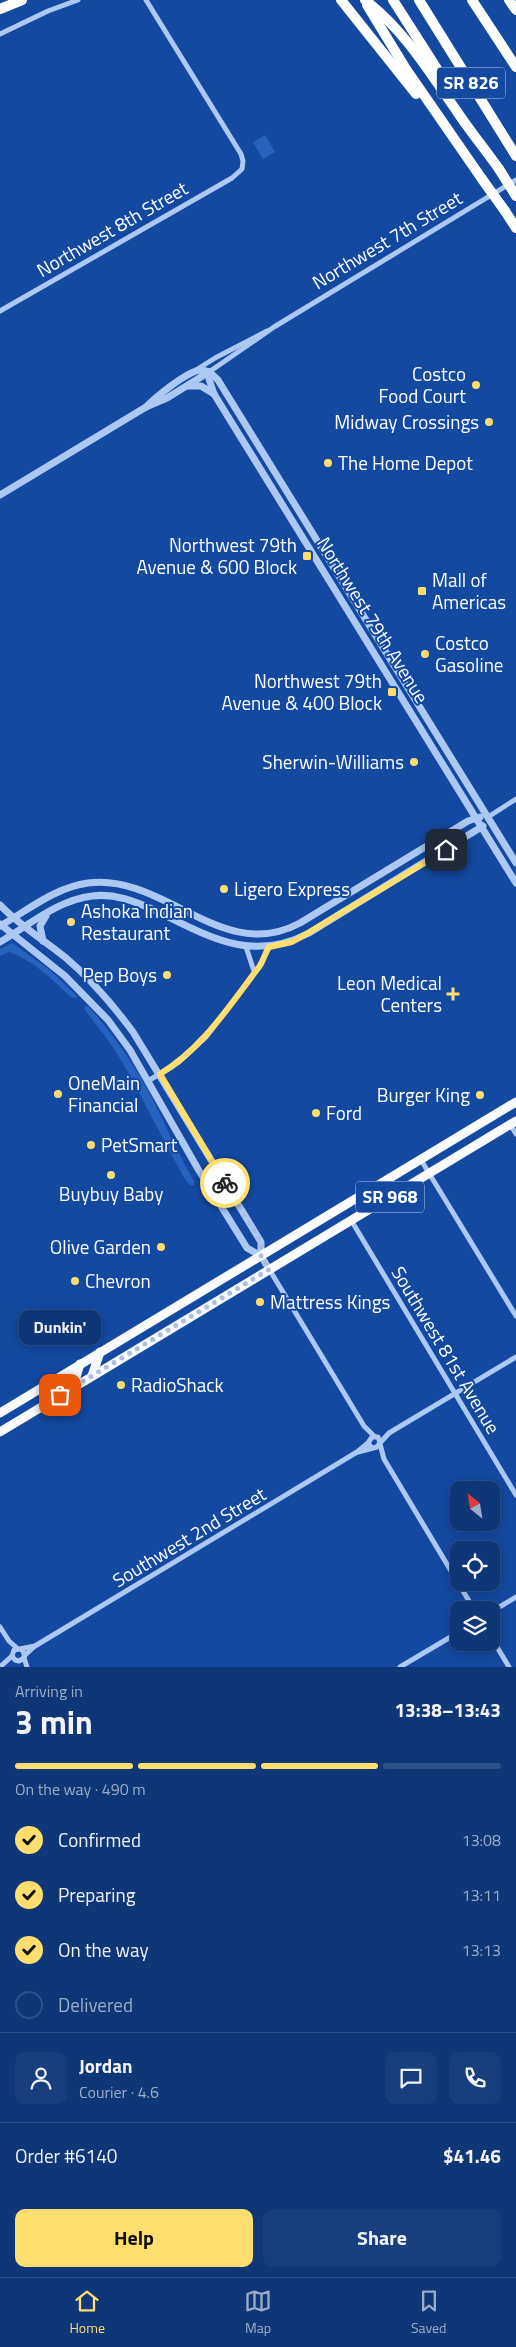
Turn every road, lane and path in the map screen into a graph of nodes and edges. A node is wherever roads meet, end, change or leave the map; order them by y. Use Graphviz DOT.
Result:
graph roads {
  1 [pos="22,0"];
  2 [pos="78,0"];
  3 [pos="146,0"];
  4 [pos="342,0"];
  5 [pos="365,0"];
  6 [pos="393,0"];
  7 [pos="419,0"];
  8 [pos="472,0"];
  9 [pos="509,0"];
  10 [pos="0,9"];
  11 [pos="516,10"];
  12 [pos="0,34"];
  13 [pos="516,67"];
  14 [pos="452,137"];
  15 [pos="516,156"];
  16 [pos="499,169"];
  17 [pos="516,180"];
  18 [pos="516,196"];
  19 [pos="516,228"];
  20 [pos="0,311"];
  21 [pos="274,327"];
  22 [pos="194,372"];
  23 [pos="209,372"];
  24 [pos="185,383"];
  25 [pos="214,394"];
  26 [pos="146,407"];
  27 [pos="0,495"];
  28 [pos="361,612"];
  29 [pos="351,616"];
  30 [pos="516,799"];
  31 [pos="475,817"];
  32 [pos="488,817"];
  33 [pos="482,828"];
  34 [pos="516,863"];
  35 [pos="516,884"];
  36 [pos="0,905"];
  37 [pos="47,913"];
  38 [pos="13,918"];
  39 [pos="1,925"];
  40 [pos="24,927"];
  41 [pos="12,934"];
  42 [pos="43,941"];
  43 [pos="0,942"];
  44 [pos="246,947"];
  45 [pos="269,947"];
  46 [pos="254,970"];
  47 [pos="160,1074"];
  48 [pos="148,1080"];
  49 [pos="516,1102"];
  50 [pos="513,1122"];
  51 [pos="516,1134"];
  52 [pos="421,1160"];
  53 [pos="429,1172"];
  54 [pos="351,1220"];
  55 [pos="261,1256"];
  56 [pos="270,1269"];
  57 [pos="516,1316"];
  58 [pos="100,1352"];
  59 [pos="516,1357"];
  60 [pos="80,1364"];
  61 [pos="92,1376"];
  62 [pos="72,1387"];
  63 [pos="455,1394"];
  64 [pos="0,1413"];
  65 [pos="364,1426"];
  66 [pos="0,1432"];
  67 [pos="388,1434"];
  68 [pos="375,1436"];
  69 [pos="380,1444"];
  70 [pos="370,1445"];
  71 [pos="384,1459"];
  72 [pos="516,1495"];
  73 [pos="516,1597"];
  74 [pos="468,1601"];
  75 [pos="500,1607"];
  76 [pos="0,1627"];
  77 [pos="450,1637"];
  78 [pos="9,1641"];
  79 [pos="35,1646"];
  80 [pos="20,1649"];
  81 [pos="499,1651"];
  82 [pos="12,1655"];
  83 [pos="24,1657"];
  84 [pos="17,1661"];
  85 [pos="2,1666"];
  86 [pos="22,1667"];
  87 [pos="27,1667"];
  88 [pos="400,1667"];
  89 [pos="509,1667"];
  1 -- 10 [label="highway"];
  2 -- 12 [label="street"];
  3 -- 20 [label="street, Northwest 8th Street"];
  4 -- 14 [label="highway"];
  5 -- 14 [label="highway"];
  5 -- 16 [label="highway"];
  6 -- 16 [label="highway"];
  7 -- 15 [label="highway, SR 826"];
  8 -- 13 [label="highway, SR 826"];
  9 -- 11 [label="highway"];
  14 -- 19 [label="highway, bridge"];
  16 -- 18 [label="highway, bridge"];
  17 -- 21 [label="street, Northwest 7th Street"];
  21 -- 22 [label="street, Northwest 7th Street"];
  21 -- 23 [label="street, Northwest 7th Street"];
  22 -- 23 [label="street"];
  22 -- 24 [label="street, Northwest 7th Street"];
  23 -- 24 [label="street, Northwest 7th Street"];
  23 -- 25 [label="street, Northwest 79th Avenue"];
  23 -- 28 [label="street, Northwest 79th Avenue"];
  24 -- 25 [label="street"];
  24 -- 26 [label="street, Northwest 7th Street"];
  24 -- 26 [label="street, Northwest 7th Street"];
  25 -- 29 [label="street, Northwest 79th Avenue"];
  26 -- 27 [label="street, Northwest 7th Street"];
  28 -- 29 [label="street"];
  28 -- 32 [label="street, Northwest 79th Avenue"];
  29 -- 31 [label="street, Northwest 79th Avenue"];
  30 -- 32 [label="street"];
  31 -- 32 [label="street"];
  31 -- 33 [label="street, Northwest 79th Avenue"];
  31 -- 38 [label="street"];
  32 -- 33 [label="street"];
  32 -- 34 [label="street, Northwest 79th Avenue"];
  33 -- 35 [label="street, Northwest 79th Avenue"];
  33 -- 45 [label="street"];
  36 -- 38 [label="street"];
  37 -- 40 [label="street"];
  37 -- 42 [label="street"];
  37 -- 44 [label="street"];
  38 -- 39 [label="street"];
  38 -- 40 [label="street"];
  39 -- 41 [label="street"];
  40 -- 41 [label="street"];
  40 -- 42 [label="street"];
  41 -- 43 [label="street"];
  41 -- 48 [label="street"];
  42 -- 47 [label="street"];
  44 -- 45 [label="street"];
  44 -- 46 [label="street"];
  45 -- 46 [label="street"];
  46 -- 47 [label="street"];
  47 -- 48 [label="street"];
  47 -- 55 [label="street"];
  48 -- 55 [label="street"];
  49 -- 52 [label="main road, SR 968"];
  50 -- 51 [label="street"];
  50 -- 53 [label="main road, SR 968"];
  52 -- 53 [label="street"];
  52 -- 55 [label="main road, SR 968"];
  53 -- 54 [label="main road, SR 968"];
  53 -- 57 [label="street"];
  54 -- 56 [label="main road, SR 968"];
  54 -- 63 [label="street, Southwest 81st Avenue"];
  55 -- 56 [label="street"];
  55 -- 58 [label="main road, SR 968"];
  56 -- 61 [label="main road, SR 968"];
  56 -- 65 [label="street"];
  58 -- 60 [label="main road, SR 968"];
  58 -- 61 [label="main road"];
  59 -- 63 [label="street"];
  60 -- 62 [label="main road"];
  60 -- 64 [label="main road, SR 968"];
  61 -- 62 [label="main road, SR 968"];
  62 -- 66 [label="main road, SR 968"];
  63 -- 67 [label="street"];
  63 -- 72 [label="street, Southwest 81st Avenue"];
  65 -- 68 [label="street"];
  65 -- 70 [label="street"];
  67 -- 68 [label="street"];
  67 -- 69 [label="street"];
  68 -- 69 [label="street"];
  68 -- 70 [label="street"];
  69 -- 70 [label="street"];
  69 -- 71 [label="street"];
  70 -- 71 [label="street"];
  70 -- 79 [label="street, Southwest 2nd Street"];
  71 -- 74 [label="street"];
  73 -- 75 [label="street"];
  76 -- 78 [label="street"];
  77 -- 88 [label="street"];
  78 -- 80 [label="street"];
  78 -- 82 [label="street"];
  79 -- 80 [label="street, Southwest 2nd Street"];
  79 -- 83 [label="street, Southwest 2nd Street"];
  80 -- 82 [label="street, Southwest 2nd Street"];
  80 -- 83 [label="street"];
  81 -- 89 [label="street"];
  82 -- 84 [label="street"];
  82 -- 85 [label="street"];
  83 -- 84 [label="street, Southwest 2nd Street"];
  83 -- 87 [label="street"];
  84 -- 85 [label="street"];
  84 -- 86 [label="street"];
}
